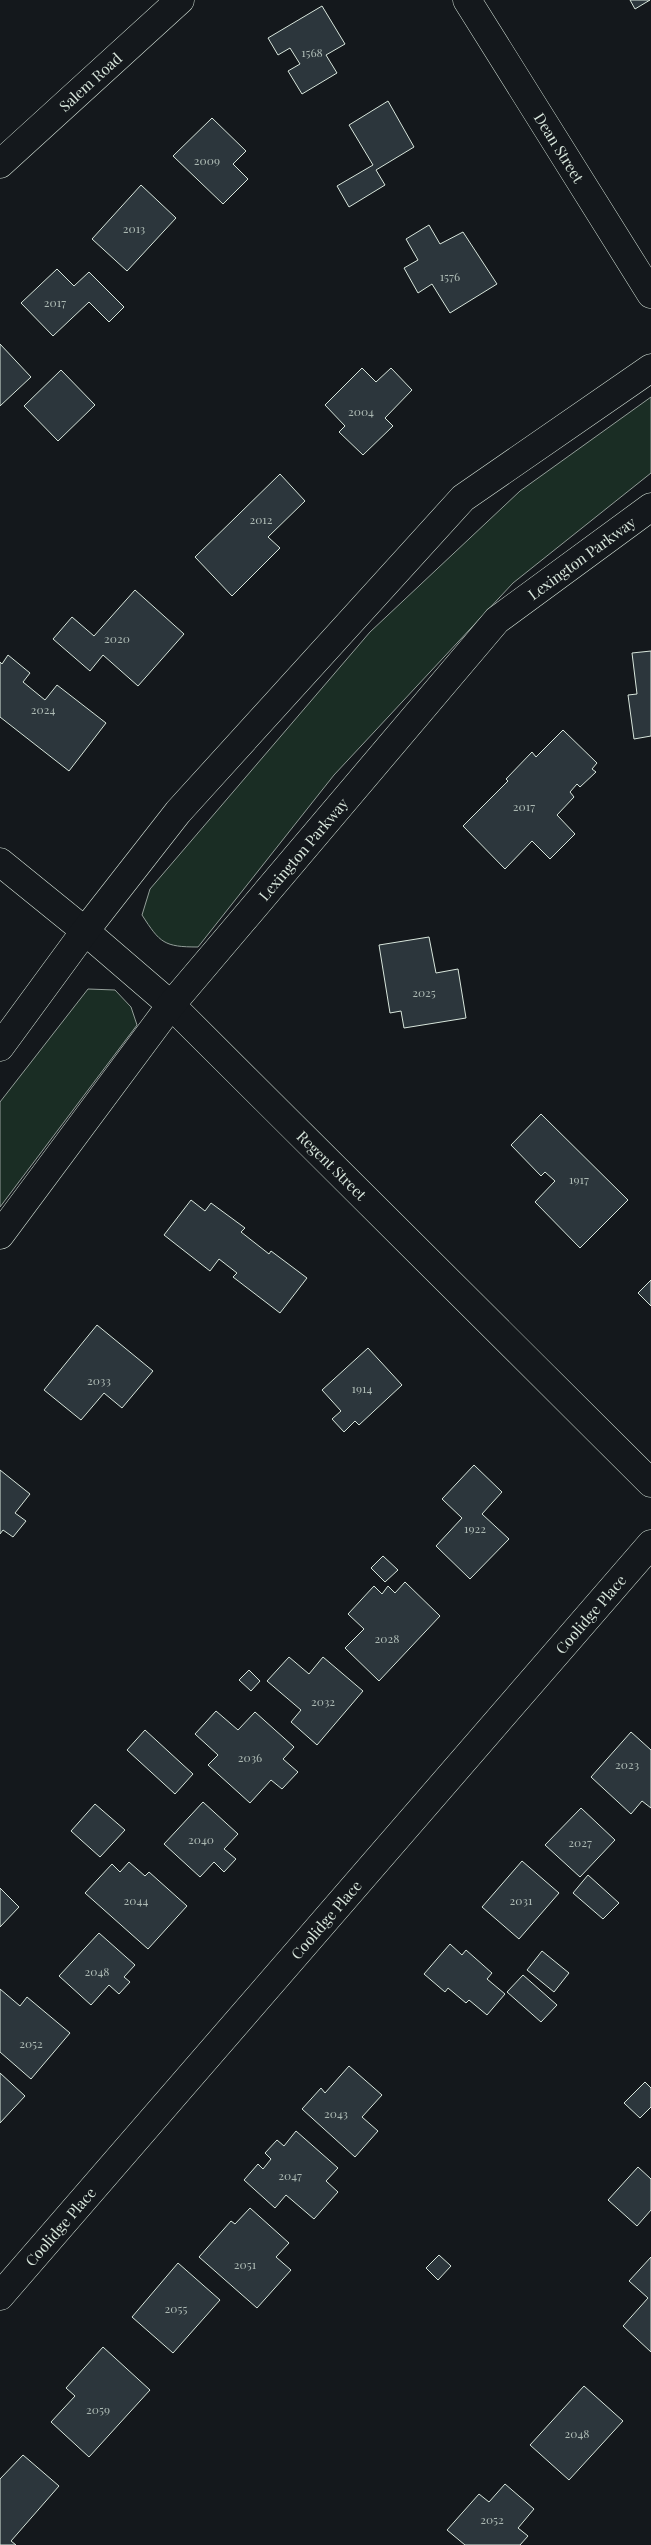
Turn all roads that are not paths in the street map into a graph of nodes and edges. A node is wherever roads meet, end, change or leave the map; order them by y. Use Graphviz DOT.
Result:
graph roads {
  1 [pos="180,0"];
  2 [pos="466,0"];
  3 [pos="0,164"];
  4 [pos="651,294"];
  5 [pos="651,368"];
  6 [pos="651,507"];
  7 [pos="0,862"];
  8 [pos="85,931"];
  9 [pos="171,1005"];
  10 [pos="0,1047"];
  11 [pos="0,1235"];
  12 [pos="651,1483"];
  13 [pos="651,1544"];
  14 [pos="0,2296"];
  1 -- 3 [label="street, Salem Road"];
  2 -- 4 [label="street, Dean Street"];
  5 -- 8 [label="street"];
  6 -- 9 [label="street, Lexington Parkway"];
  7 -- 8 [label="street, Regent Street"];
  8 -- 9 [label="street, Regent Street"];
  8 -- 10 [label="street"];
  9 -- 11 [label="street, Lexington Parkway"];
  9 -- 12 [label="street, Regent Street"];
  13 -- 14 [label="street, Coolidge Place"];
}
